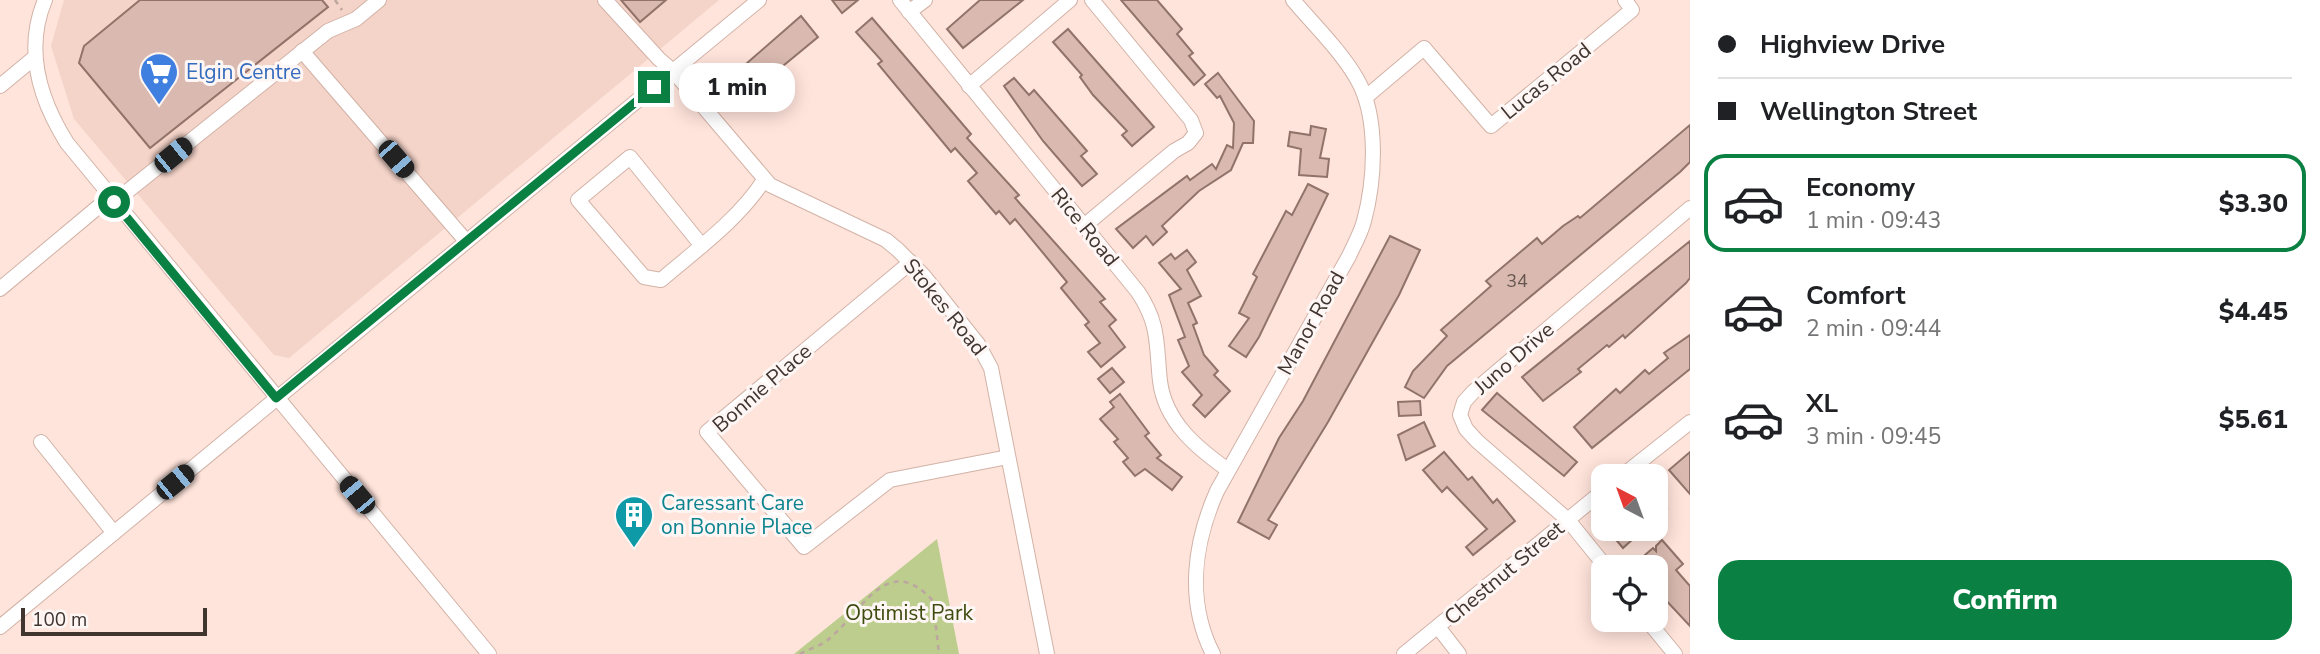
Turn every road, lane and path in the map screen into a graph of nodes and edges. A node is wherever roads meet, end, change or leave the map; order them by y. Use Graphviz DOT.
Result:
graph roads {
  1 [pos="45,0"];
  2 [pos="379,0"];
  3 [pos="605,0"];
  4 [pos="759,0"];
  5 [pos="900,0"];
  6 [pos="925,0"];
  7 [pos="1070,0"];
  8 [pos="1091,0"];
  9 [pos="1293,0"];
  10 [pos="1625,0"];
  11 [pos="909,12"];
  12 [pos="302,51"];
  13 [pos="34,58"];
  14 [pos="673,71"];
  15 [pos="0,86"];
  16 [pos="969,86"];
  17 [pos="1366,97"];
  18 [pos="764,180"];
  19 [pos="112,200"];
  20 [pos="1690,208"];
  21 [pos="1084,226"];
  22 [pos="467,241"];
  23 [pos="702,246"];
  24 [pos="911,262"];
  25 [pos="0,289"];
  26 [pos="276,398"];
  27 [pos="1690,422"];
  28 [pos="41,442"];
  29 [pos="1008,457"];
  30 [pos="1637,464"];
  31 [pos="1228,470"];
  32 [pos="1591,501"];
  33 [pos="1568,520"];
  34 [pos="114,533"];
  35 [pos="1596,555"];
  36 [pos="0,627"];
  37 [pos="1438,627"];
  38 [pos="1657,632"];
  39 [pos="489,654"];
  40 [pos="800,654"];
  41 [pos="939,654"];
  42 [pos="1047,654"];
  43 [pos="1213,654"];
  44 [pos="1404,654"];
  45 [pos="1459,654"];
  46 [pos="1675,654"];
  1 -- 13 [label="street"];
  2 -- 12 [label="street"];
  3 -- 14 [label="street, Stokes Road"];
  4 -- 14 [label="street"];
  5 -- 11 [label="street, Rice Road"];
  6 -- 11 [label="street"];
  7 -- 16 [label="street"];
  8 -- 21 [label="street"];
  9 -- 17 [label="street, Manor Road"];
  10 -- 17 [label="street, Lucas Road"];
  11 -- 16 [label="street, Rice Road"];
  12 -- 19 [label="street"];
  12 -- 22 [label="street"];
  13 -- 15 [label="street"];
  13 -- 19 [label="street"];
  14 -- 18 [label="street, Stokes Road"];
  14 -- 22 [label="street"];
  16 -- 21 [label="street, Rice Road"];
  17 -- 31 [label="street, Manor Road"];
  18 -- 23 [label="street"];
  18 -- 24 [label="street, Stokes Road"];
  19 -- 25 [label="street"];
  19 -- 26 [label="street"];
  20 -- 33 [label="street, Juno Drive"];
  21 -- 31 [label="street, Rice Road"];
  22 -- 26 [label="street"];
  23 -- 23 [label="street"];
  24 -- 29 [label="street, Stokes Road"];
  24 -- 29 [label="street, Bonnie Place"];
  26 -- 34 [label="street"];
  26 -- 39 [label="street"];
  27 -- 30 [label="street"];
  28 -- 34 [label="street"];
  29 -- 42 [label="street, Stokes Road"];
  31 -- 43 [label="street, Manor Road"];
  32 -- 33 [label="street, Chestnut Street"];
  33 -- 35 [label="street"];
  33 -- 37 [label="street, Chestnut Street"];
  34 -- 36 [label="street"];
  37 -- 44 [label="street, Chestnut Street"];
  37 -- 45 [label="street"];
  38 -- 46 [label="street"];
  40 -- 41 [label="path"];
}
